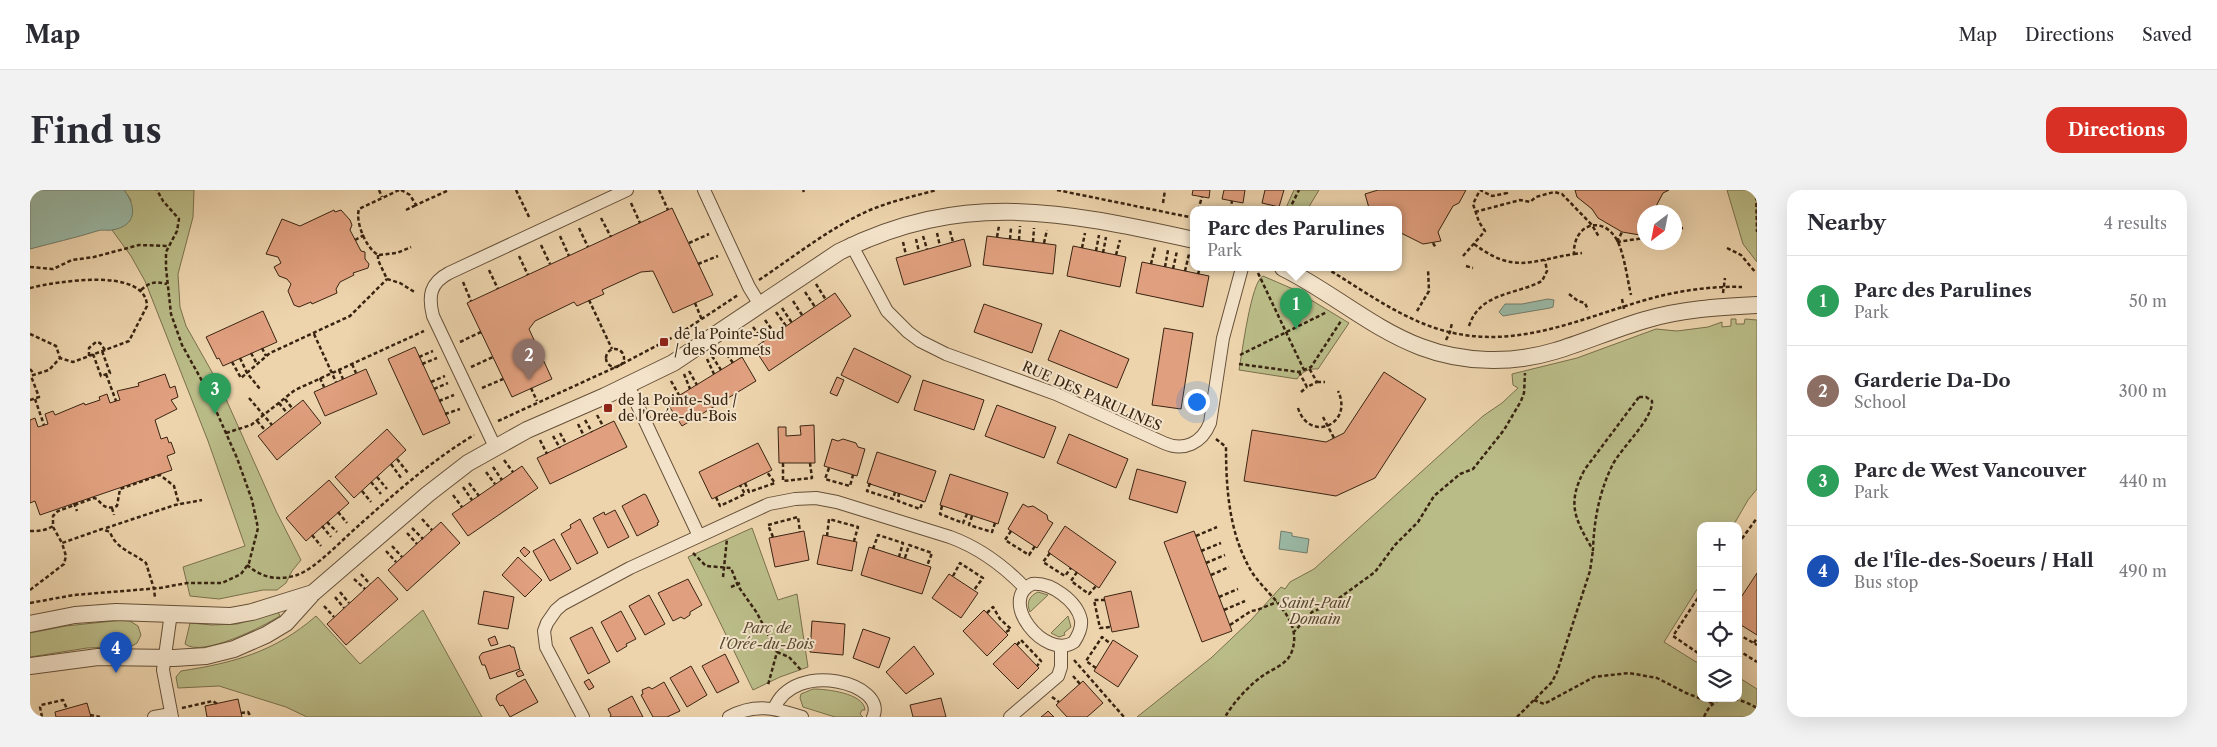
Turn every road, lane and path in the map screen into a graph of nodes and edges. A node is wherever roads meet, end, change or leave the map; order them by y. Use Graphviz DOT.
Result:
graph roads {
  1 [pos="158,190"];
  2 [pos="379,190"];
  3 [pos="400,190"];
  4 [pos="449,190"];
  5 [pos="516,190"];
  6 [pos="627,190"];
  7 [pos="659,190"];
  8 [pos="704,190"];
  9 [pos="935,190"];
  10 [pos="1056,190"];
  11 [pos="1165,190"];
  12 [pos="1299,190"];
  13 [pos="1480,190"];
  14 [pos="1506,190"];
  15 [pos="1756,190"];
  16 [pos="382,197"];
  17 [pos="1202,197"];
  18 [pos="1232,201"];
  19 [pos="631,203"];
  20 [pos="1163,203"];
  21 [pos="416,205"];
  22 [pos="1199,206"];
  23 [pos="1231,206"];
  24 [pos="1291,206"];
  25 [pos="406,210"];
  26 [pos="668,210"];
  27 [pos="1475,212"];
  28 [pos="601,217"];
  29 [pos="1190,217"];
  30 [pos="530,219"];
  31 [pos="1012,220"];
  32 [pos="1020,221"];
  33 [pos="640,223"];
  34 [pos="1035,223"];
  35 [pos="1048,225"];
  36 [pos="1592,225"];
  37 [pos="935,227"];
  38 [pos="578,228"];
  39 [pos="922,230"];
  40 [pos="915,232"];
  41 [pos="1085,232"];
  42 [pos="1622,232"];
  43 [pos="1757,232"];
  44 [pos="709,234"];
  45 [pos="364,235"];
  46 [pos="1099,235"];
  47 [pos="560,236"];
  48 [pos="1106,236"];
  49 [pos="1599,236"];
  50 [pos="610,237"];
  51 [pos="901,237"];
  52 [pos="1010,239"];
  53 [pos="1120,239"];
  54 [pos="1637,239"];
  55 [pos="355,240"];
  56 [pos="1019,240"];
  57 [pos="1033,242"];
  58 [pos="1617,242"];
  59 [pos="689,243"];
  60 [pos="1044,243"];
  61 [pos="1433,243"];
  62 [pos="851,244"];
  63 [pos="1474,244"];
  64 [pos="541,245"];
  65 [pos="168,246"];
  66 [pos="940,246"];
  67 [pos="411,247"];
  68 [pos="588,247"];
  69 [pos="1155,247"];
  70 [pos="1190,247"];
  71 [pos="1082,248"];
  72 [pos="1436,248"];
  73 [pos="1727,248"];
  74 [pos="927,250"];
  75 [pos="1168,250"];
  76 [pos="1096,251"];
  77 [pos="1177,251"];
  78 [pos="1190,251"];
  79 [pos="919,252"];
  80 [pos="1103,253"];
  81 [pos="1582,253"];
  82 [pos="1574,254"];
  83 [pos="378,255"];
  84 [pos="519,255"];
  85 [pos="906,255"];
  86 [pos="1116,255"];
  87 [pos="569,256"];
  88 [pos="718,256"];
  89 [pos="1463,256"];
  90 [pos="1545,260"];
  91 [pos="550,264"];
  92 [pos="698,264"];
  93 [pos="1151,264"];
  94 [pos="30,266"];
  95 [pos="1466,266"];
  96 [pos="1165,267"];
  97 [pos="1473,268"];
  98 [pos="488,269"];
  99 [pos="1173,269"];
  100 [pos="1428,269"];
  101 [pos="1185,271"];
  102 [pos="1199,271"];
  103 [pos="1241,271"];
  104 [pos="1288,271"];
  105 [pos="1331,271"];
  106 [pos="1756,273"];
  107 [pos="1198,274"];
  108 [pos="1258,274"];
  109 [pos="528,275"];
  110 [pos="766,275"];
  111 [pos="1725,278"];
  112 [pos="387,279"];
  113 [pos="462,281"];
  114 [pos="168,284"];
  115 [pos="816,284"];
  116 [pos="1723,287"];
  117 [pos="1742,287"];
  118 [pos="30,288"];
  119 [pos="498,289"];
  120 [pos="141,290"];
  121 [pos="805,292"];
  122 [pos="416,293"];
  123 [pos="1569,294"];
  124 [pos="1631,295"];
  125 [pos="735,297"];
  126 [pos="1722,297"];
  127 [pos="1622,298"];
  128 [pos="589,300"];
  129 [pos="826,300"];
  130 [pos="471,301"];
  131 [pos="793,301"];
  132 [pos="695,303"];
  133 [pos="1757,305"];
  134 [pos="815,307"];
  135 [pos="782,308"];
  136 [pos="1623,308"];
  137 [pos="1330,310"];
  138 [pos="1588,310"];
  139 [pos="1416,311"];
  140 [pos="762,312"];
  141 [pos="776,312"];
  142 [pos="802,315"];
  143 [pos="1625,315"];
  144 [pos="1343,317"];
  145 [pos="702,320"];
  146 [pos="792,323"];
  147 [pos="1452,323"];
  148 [pos="786,326"];
  149 [pos="1469,326"];
  150 [pos="754,327"];
  151 [pos="424,330"];
  152 [pos="481,332"];
  153 [pos="1287,332"];
  154 [pos="1450,332"];
  155 [pos="314,333"];
  156 [pos="30,334"];
  157 [pos="775,334"];
  158 [pos="460,342"];
  159 [pos="764,342"];
  160 [pos="1445,344"];
  161 [pos="262,348"];
  162 [pos="612,349"];
  163 [pos="723,349"];
  164 [pos="104,350"];
  165 [pos="433,351"];
  166 [pos="251,353"];
  167 [pos="91,355"];
  168 [pos="1240,355"];
  169 [pos="266,356"];
  170 [pos="712,356"];
  171 [pos="419,357"];
  172 [pos="493,357"];
  173 [pos="60,358"];
  174 [pos="240,358"];
  175 [pos="436,358"];
  176 [pos="707,359"];
  177 [pos="232,362"];
  178 [pos="733,363"];
  179 [pos="257,364"];
  180 [pos="352,364"];
  181 [pos="422,364"];
  182 [pos="1239,364"];
  183 [pos="618,366"];
  184 [pos="471,367"];
  185 [pos="30,368"];
  186 [pos="1309,368"];
  187 [pos="1525,369"];
  188 [pos="339,370"];
  189 [pos="688,370"];
  190 [pos="721,370"];
  191 [pos="1304,370"];
  192 [pos="683,372"];
  193 [pos="1299,372"];
  194 [pos="247,373"];
  195 [pos="332,373"];
  196 [pos="356,373"];
  197 [pos="106,374"];
  198 [pos="714,374"];
  199 [pos="32,376"];
  200 [pos="445,376"];
  201 [pos="320,378"];
  202 [pos="343,379"];
  203 [pos="503,379"];
  204 [pos="670,379"];
  205 [pos="336,382"];
  206 [pos="431,382"];
  207 [pos="1317,382"];
  208 [pos="1325,382"];
  209 [pos="448,384"];
  210 [pos="628,385"];
  211 [pos="697,385"];
  212 [pos="324,387"];
  213 [pos="1307,387"];
  214 [pos="482,388"];
  215 [pos="531,388"];
  216 [pos="260,389"];
  217 [pos="434,389"];
  218 [pos="690,389"];
  219 [pos="1338,391"];
  220 [pos="1301,392"];
  221 [pos="454,395"];
  222 [pos="679,395"];
  223 [pos="35,398"];
  224 [pos="250,398"];
  225 [pos="285,399"];
  226 [pos="30,400"];
  227 [pos="116,401"];
  228 [pos="439,401"];
  229 [pos="538,401"];
  230 [pos="279,403"];
  231 [pos="292,408"];
  232 [pos="1298,408"];
  233 [pos="460,409"];
  234 [pos="287,412"];
  235 [pos="596,413"];
  236 [pos="445,414"];
  237 [pos="264,416"];
  238 [pos="1323,417"];
  239 [pos="584,419"];
  240 [pos="498,420"];
  241 [pos="258,421"];
  242 [pos="577,422"];
  243 [pos="44,425"];
  244 [pos="272,425"];
  245 [pos="603,426"];
  246 [pos="1328,426"];
  247 [pos="265,430"];
  248 [pos="559,431"];
  249 [pos="592,432"];
  250 [pos="226,433"];
  251 [pos="552,434"];
  252 [pos="584,436"];
  253 [pos="472,437"];
  254 [pos="1334,438"];
  255 [pos="1217,439"];
  256 [pos="540,440"];
  257 [pos="566,444"];
  258 [pos="560,448"];
  259 [pos="499,454"];
  260 [pos="547,454"];
  261 [pos="397,458"];
  262 [pos="783,463"];
  263 [pos="810,463"];
  264 [pos="391,464"];
  265 [pos="493,467"];
  266 [pos="829,468"];
  267 [pos="486,472"];
  268 [pos="513,472"];
  269 [pos="767,472"];
  270 [pos="408,473"];
  271 [pos="853,475"];
  272 [pos="377,477"];
  273 [pos="401,478"];
  274 [pos="502,480"];
  275 [pos="140,481"];
  276 [pos="371,482"];
  277 [pos="469,483"];
  278 [pos="745,483"];
  279 [pos="870,483"];
  280 [pos="495,484"];
  281 [pos="740,485"];
  282 [pos="142,487"];
  283 [pos="463,487"];
  284 [pos="388,489"];
  285 [pos="362,491"];
  286 [pos="895,492"];
  287 [pos="899,493"];
  288 [pos="381,494"];
  289 [pos="453,495"];
  290 [pos="479,496"];
  291 [pos="716,497"];
  292 [pos="202,500"];
  293 [pos="472,500"];
  294 [pos="922,501"];
  295 [pos="372,502"];
  296 [pos="75,504"];
  297 [pos="179,504"];
  298 [pos="942,506"];
  299 [pos="462,507"];
  300 [pos="112,508"];
  301 [pos="77,511"];
  302 [pos="338,512"];
  303 [pos="967,514"];
  304 [pos="114,515"];
  305 [pos="972,516"];
  306 [pos="1757,518"];
  307 [pos="422,519"];
  308 [pos="327,522"];
  309 [pos="347,523"];
  310 [pos="995,523"];
  311 [pos="53,526"];
  312 [pos="322,526"];
  313 [pos="1217,527"];
  314 [pos="412,528"];
  315 [pos="102,529"];
  316 [pos="432,530"];
  317 [pos="30,531"];
  318 [pos="1011,531"];
  319 [pos="337,532"];
  320 [pos="800,532"];
  321 [pos="407,533"];
  322 [pos="312,535"];
  323 [pos="700,536"];
  324 [pos="828,536"];
  325 [pos="1196,536"];
  326 [pos="332,537"];
  327 [pos="727,537"];
  328 [pos="773,537"];
  329 [pos="423,539"];
  330 [pos="1742,539"];
  331 [pos="854,541"];
  332 [pos="62,543"];
  333 [pos="1221,543"];
  334 [pos="416,544"];
  335 [pos="321,546"];
  336 [pos="392,546"];
  337 [pos="1034,546"];
  338 [pos="873,549"];
  339 [pos="1593,550"];
  340 [pos="1201,551"];
  341 [pos="386,552"];
  342 [pos="693,553"];
  343 [pos="1050,553"];
  344 [pos="1225,555"];
  345 [pos="402,557"];
  346 [pos="899,557"];
  347 [pos="905,558"];
  348 [pos="396,562"];
  349 [pos="1206,563"];
  350 [pos="247,565"];
  351 [pos="927,566"];
  352 [pos="1229,567"];
  353 [pos="724,568"];
  354 [pos="1071,568"];
  355 [pos="1077,572"];
  356 [pos="361,574"];
  357 [pos="1210,575"];
  358 [pos="953,576"];
  359 [pos="723,577"];
  360 [pos="354,579"];
  361 [pos="738,583"];
  362 [pos="370,584"];
  363 [pos="1096,586"];
  364 [pos="731,587"];
  365 [pos="1025,588"];
  366 [pos="154,589"];
  367 [pos="365,589"];
  368 [pos="1238,589"];
  369 [pos="30,590"];
  370 [pos="974,590"];
  371 [pos="340,592"];
  372 [pos="313,593"];
  373 [pos="335,597"];
  374 [pos="1219,597"];
  375 [pos="155,598"];
  376 [pos="1697,599"];
  377 [pos="1104,600"];
  378 [pos="1245,601"];
  379 [pos="1277,602"];
  380 [pos="30,603"];
  381 [pos="349,603"];
  382 [pos="324,606"];
  383 [pos="344,608"];
  384 [pos="1224,610"];
  385 [pos="171,613"];
  386 [pos="987,613"];
  387 [pos="334,617"];
  388 [pos="30,624"];
  389 [pos="1230,625"];
  390 [pos="1110,627"];
  391 [pos="1006,632"];
  392 [pos="1293,634"];
  393 [pos="1742,636"];
  394 [pos="1757,638"];
  395 [pos="1111,644"];
  396 [pos="1756,644"];
  397 [pos="1017,645"];
  398 [pos="1066,651"];
  399 [pos="777,652"];
  400 [pos="1697,653"];
  401 [pos="1742,653"];
  402 [pos="163,658"];
  403 [pos="1757,662"];
  404 [pos="30,666"];
  405 [pos="1037,666"];
  406 [pos="1096,668"];
  407 [pos="802,671"];
  408 [pos="768,685"];
  409 [pos="1534,700"];
  410 [pos="1712,703"];
  411 [pos="217,704"];
  412 [pos="774,708"];
  413 [pos="1757,708"];
  414 [pos="67,709"];
  415 [pos="174,713"];
  416 [pos="241,714"];
  417 [pos="90,715"];
  418 [pos="42,717"];
  419 [pos="100,717"];
  420 [pos="154,717"];
  421 [pos="251,717"];
  422 [pos="584,717"];
  423 [pos="729,717"];
  424 [pos="802,717"];
  425 [pos="873,717"];
  426 [pos="1010,717"];
  427 [pos="1124,717"];
  428 [pos="1225,717"];
  429 [pos="1517,717"];
  430 [pos="1704,717"];
  1 -- 65 [label="path"];
  2 -- 16 [label="path"];
  3 -- 16 [label="path"];
  3 -- 21 [label="path"];
  4 -- 21 [label="path"];
  5 -- 30 [label="path"];
  6 -- 259 [label="street"];
  7 -- 26 [label="path"];
  8 -- 140 [label="street"];
  9 -- 110 [label="path"];
  10 -- 29 [label="path"];
  11 -- 20 [label="path"];
  12 -- 24 [label="path"];
  13 -- 14 [label="path"];
  13 -- 27 [label="path"];
  15 -- 43 [label="path"];
  16 -- 45 [label="path"];
  17 -- 22 [label="path"];
  18 -- 23 [label="path"];
  19 -- 33 [label="path"];
  21 -- 25 [label="path"];
  27 -- 36 [label="path"];
  27 -- 63 [label="path"];
  28 -- 50 [label="path"];
  31 -- 52 [label="path"];
  32 -- 56 [label="path"];
  34 -- 57 [label="path"];
  35 -- 60 [label="path"];
  36 -- 49 [label="path"];
  36 -- 58 [label="path"];
  36 -- 82 [label="path"];
  37 -- 66 [label="path"];
  38 -- 68 [label="path"];
  39 -- 74 [label="path"];
  40 -- 79 [label="path"];
  41 -- 71 [label="path"];
  42 -- 58 [label="path"];
  44 -- 59 [label="path"];
  45 -- 55 [label="path"];
  45 -- 83 [label="path"];
  46 -- 76 [label="path"];
  47 -- 87 [label="path"];
  48 -- 80 [label="path"];
  51 -- 85 [label="path"];
  53 -- 86 [label="path"];
  54 -- 58 [label="path"];
  58 -- 124 [label="path"];
  61 -- 72 [label="path"];
  62 -- 70 [label="street"];
  62 -- 103 [label="street, RUE DES PARULINES"];
  62 -- 140 [label="street"];
  63 -- 89 [label="path"];
  63 -- 90 [label="path"];
  64 -- 91 [label="path"];
  65 -- 94 [label="path"];
  65 -- 114 [label="path"];
  67 -- 83 [label="path"];
  69 -- 93 [label="path"];
  73 -- 106 [label="path"];
  75 -- 96 [label="path"];
  77 -- 99 [label="path"];
  78 -- 101 [label="path"];
  81 -- 82 [label="path"];
  82 -- 90 [label="path"];
  83 -- 112 [label="path"];
  84 -- 109 [label="path"];
  88 -- 92 [label="path"];
  90 -- 149 [label="path"];
  95 -- 97 [label="path"];
  98 -- 119 [label="path"];
  100 -- 139 [label="path"];
  102 -- 107 [label="path"];
  104 -- 133 [label="street"];
  105 -- 154 [label="path"];
  108 -- 153 [label="path"];
  111 -- 116 [label="path"];
  112 -- 122 [label="path"];
  112 -- 155 [label="path"];
  113 -- 130 [label="path"];
  114 -- 120 [label="path"];
  114 -- 250 [label="path"];
  115 -- 129 [label="path"];
  116 -- 117 [label="path"];
  116 -- 126 [label="path"];
  116 -- 136 [label="path"];
  118 -- 120 [label="path"];
  120 -- 164 [label="path"];
  121 -- 134 [label="path"];
  123 -- 138 [label="path"];
  125 -- 145 [label="path"];
  127 -- 136 [label="path"];
  128 -- 162 [label="path"];
  131 -- 142 [label="path"];
  132 -- 145 [label="path"];
  135 -- 146 [label="path"];
  136 -- 143 [label="path"];
  136 -- 154 [label="path"];
  137 -- 153 [label="path"];
  140 -- 157 [label="path"];
  140 -- 210 [label="street"];
  141 -- 148 [label="path"];
  144 -- 186 [label="path"];
  145 -- 183 [label="path"];
  147 -- 154 [label="path"];
  150 -- 159 [label="path"];
  151 -- 180 [label="path"];
  152 -- 158 [label="path"];
  153 -- 168 [label="path"];
  153 -- 191 [label="path"];
  154 -- 160 [label="path"];
  155 -- 169 [label="path"];
  155 -- 195 [label="path"];
  156 -- 173 [label="path"];
  161 -- 169 [label="path"];
  162 -- 183 [label="path"];
  162 -- 183 [label="path"];
  163 -- 178 [label="path"];
  164 -- 167 [label="path"];
  164 -- 167 [label="path"];
  164 -- 197 [label="path"];
  165 -- 171 [label="path"];
  166 -- 179 [label="path"];
  167 -- 173 [label="path"];
  167 -- 197 [label="path"];
  169 -- 179 [label="path"];
  170 -- 190 [label="path"];
  172 -- 184 [label="path"];
  173 -- 199 [label="path"];
  174 -- 194 [label="path"];
  175 -- 181 [label="path"];
  176 -- 198 [label="path"];
  177 -- 194 [label="path"];
  179 -- 194 [label="path"];
  180 -- 188 [label="path"];
  180 -- 196 [label="path"];
  182 -- 193 [label="path"];
  183 -- 229 [label="path"];
  185 -- 199 [label="path"];
  186 -- 191 [label="path"];
  186 -- 207 [label="path"];
  187 -- 392 [label="path"];
  188 -- 195 [label="path"];
  188 -- 202 [label="path"];
  189 -- 211 [label="path"];
  191 -- 193 [label="path"];
  192 -- 218 [label="path"];
  193 -- 213 [label="path"];
  194 -- 216 [label="path"];
  195 -- 201 [label="path"];
  195 -- 205 [label="path"];
  197 -- 227 [label="path"];
  199 -- 223 [label="path"];
  200 -- 206 [label="path"];
  201 -- 212 [label="path"];
  201 -- 225 [label="path"];
  203 -- 214 [label="path"];
  204 -- 222 [label="path"];
  207 -- 208 [label="path"];
  207 -- 213 [label="path"];
  209 -- 217 [label="path"];
  210 -- 259 [label="street"];
  210 -- 323 [label="street"];
  213 -- 220 [label="path"];
  215 -- 229 [label="path"];
  219 -- 246 [label="path"];
  221 -- 228 [label="path"];
  223 -- 226 [label="path"];
  223 -- 243 [label="path"];
  224 -- 237 [label="path"];
  225 -- 230 [label="path"];
  225 -- 231 [label="path"];
  229 -- 240 [label="path"];
  230 -- 234 [label="path"];
  230 -- 237 [label="path"];
  232 -- 246 [label="path"];
  233 -- 236 [label="path"];
  235 -- 245 [label="path"];
  237 -- 241 [label="path"];
  237 -- 244 [label="path"];
  238 -- 246 [label="path"];
  239 -- 249 [label="path"];
  241 -- 247 [label="path"];
  241 -- 250 [label="path"];
  242 -- 252 [label="path"];
  246 -- 254 [label="path"];
  248 -- 257 [label="path"];
  250 -- 350 [label="path"];
  251 -- 258 [label="path"];
  253 -- 350 [label="path"];
  255 -- 379 [label="path"];
  256 -- 260 [label="path"];
  259 -- 268 [label="path"];
  259 -- 372 [label="street"];
  261 -- 270 [label="path"];
  262 -- 263 [label="path"];
  264 -- 273 [label="path"];
  265 -- 274 [label="path"];
  266 -- 271 [label="path"];
  267 -- 280 [label="path"];
  269 -- 278 [label="path"];
  272 -- 284 [label="path"];
  275 -- 282 [label="path"];
  275 -- 297 [label="path"];
  275 -- 300 [label="path"];
  276 -- 288 [label="path"];
  277 -- 290 [label="path"];
  279 -- 286 [label="path"];
  281 -- 291 [label="path"];
  283 -- 293 [label="path"];
  285 -- 295 [label="path"];
  287 -- 294 [label="path"];
  289 -- 299 [label="path"];
  292 -- 297 [label="path"];
  296 -- 300 [label="path"];
  296 -- 301 [label="path"];
  296 -- 311 [label="path"];
  297 -- 315 [label="path"];
  298 -- 303 [label="path"];
  300 -- 304 [label="path"];
  302 -- 309 [label="path"];
  305 -- 310 [label="path"];
  306 -- 330 [label="path"];
  307 -- 316 [label="path"];
  308 -- 319 [label="path"];
  311 -- 317 [label="path"];
  311 -- 332 [label="path"];
  312 -- 326 [label="path"];
  313 -- 325 [label="path"];
  314 -- 329 [label="path"];
  315 -- 332 [label="path"];
  315 -- 366 [label="path"];
  318 -- 337 [label="path"];
  320 -- 328 [label="path"];
  321 -- 334 [label="path"];
  322 -- 335 [label="path"];
  323 -- 365 [label="street"];
  323 -- 422 [label="street"];
  324 -- 331 [label="path"];
  327 -- 353 [label="path"];
  332 -- 369 [label="path"];
  333 -- 340 [label="path"];
  336 -- 345 [label="path"];
  338 -- 346 [label="path"];
  339 -- 339 [label="path"];
  339 -- 409 [label="path"];
  341 -- 348 [label="path"];
  342 -- 353 [label="path"];
  343 -- 354 [label="path"];
  344 -- 349 [label="path"];
  347 -- 351 [label="path"];
  350 -- 366 [label="path"];
  352 -- 357 [label="path"];
  353 -- 359 [label="path"];
  353 -- 361 [label="path"];
  355 -- 363 [label="path"];
  356 -- 362 [label="path"];
  358 -- 370 [label="path"];
  360 -- 367 [label="path"];
  361 -- 364 [label="path"];
  361 -- 399 [label="path"];
  365 -- 398 [label="street"];
  365 -- 398 [label="street"];
  366 -- 375 [label="path"];
  366 -- 380 [label="path"];
  368 -- 374 [label="path"];
  371 -- 381 [label="path"];
  372 -- 385 [label="street"];
  372 -- 402 [label="street"];
  373 -- 383 [label="path"];
  376 -- 400 [label="path"];
  377 -- 390 [label="path"];
  378 -- 384 [label="path"];
  379 -- 389 [label="path"];
  379 -- 392 [label="path"];
  382 -- 387 [label="path"];
  385 -- 388 [label="street"];
  385 -- 402 [label="street"];
  386 -- 391 [label="path"];
  392 -- 428 [label="path"];
  393 -- 396 [label="path"];
  394 -- 396 [label="path"];
  395 -- 406 [label="path"];
  397 -- 405 [label="path"];
  398 -- 426 [label="street"];
  398 -- 427 [label="path"];
  399 -- 407 [label="path"];
  399 -- 408 [label="path"];
  401 -- 403 [label="path"];
  402 -- 404 [label="street"];
  402 -- 415 [label="street"];
  409 -- 410 [label="path"];
  409 -- 429 [label="path"];
  410 -- 413 [label="path"];
  410 -- 430 [label="path"];
  411 -- 415 [label="path"];
  412 -- 423 [label="street"];
  412 -- 424 [label="street"];
  412 -- 425 [label="street"];
  414 -- 418 [label="path"];
  415 -- 420 [label="street"];
  416 -- 421 [label="path"];
  417 -- 419 [label="path"];
}
